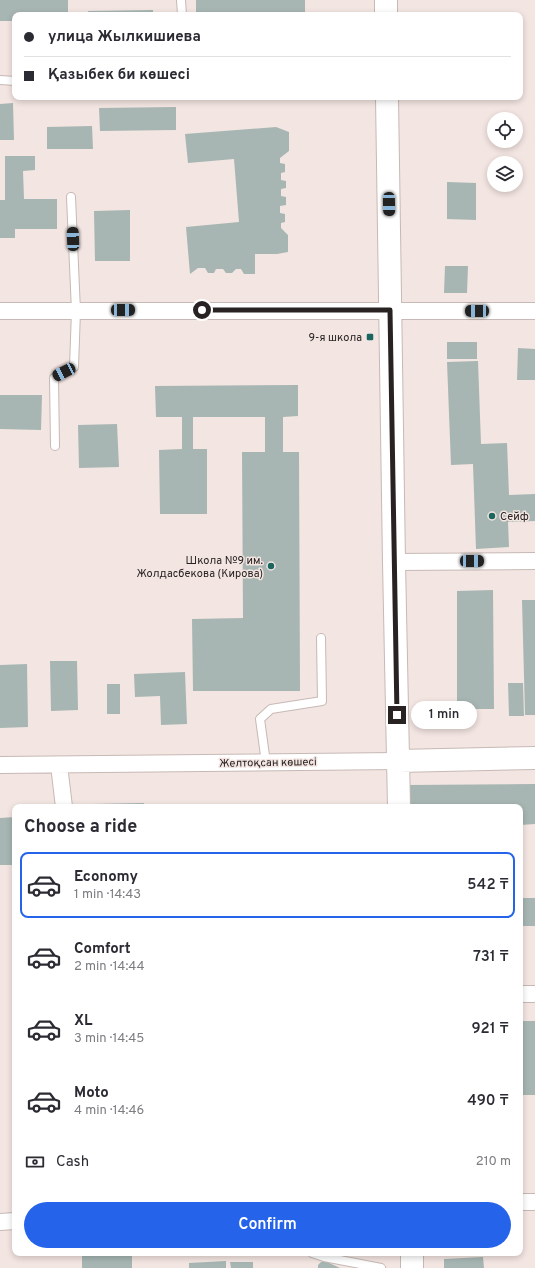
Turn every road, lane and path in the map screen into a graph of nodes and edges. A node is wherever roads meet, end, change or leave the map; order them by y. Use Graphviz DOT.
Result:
graph roads {
  1 [pos="181,0"];
  2 [pos="386,0"];
  3 [pos="182,12"];
  4 [pos="386,12"];
  5 [pos="0,80"];
  6 [pos="12,81"];
  7 [pos="387,100"];
  8 [pos="71,197"];
  9 [pos="390,310"];
  10 [pos="0,311"];
  11 [pos="76,311"];
  12 [pos="535,311"];
  13 [pos="55,446"];
  14 [pos="535,561"];
  15 [pos="394,562"];
  16 [pos="321,638"];
  17 [pos="535,758"];
  18 [pos="398,761"];
  19 [pos="266,762"];
  20 [pos="0,765"];
  21 [pos="59,765"];
  22 [pos="64,804"];
  23 [pos="399,804"];
  24 [pos="523,994"];
  25 [pos="535,994"];
  26 [pos="523,1202"];
  27 [pos="535,1202"];
  28 [pos="12,1221"];
  29 [pos="0,1222"];
  30 [pos="321,1256"];
  31 [pos="412,1256"];
  32 [pos="352,1266"];
  33 [pos="381,1268"];
  34 [pos="412,1268"];
  1 -- 3 [label="lane"];
  2 -- 4 [label="main road"];
  5 -- 6 [label="lane"];
  7 -- 9 [label="main road"];
  8 -- 11 [label="lane"];
  9 -- 11 [label="street"];
  9 -- 12 [label="street"];
  9 -- 15 [label="main road"];
  10 -- 11 [label="street"];
  11 -- 13 [label="lane"];
  14 -- 15 [label="street"];
  15 -- 18 [label="main road"];
  16 -- 19 [label="lane"];
  17 -- 18 [label="main road, Желтоқсан көшесі"];
  18 -- 19 [label="street, Желтоқсан көшесі"];
  18 -- 23 [label="main road"];
  19 -- 21 [label="street, Желтоқсан көшесі"];
  20 -- 21 [label="street, Желтоқсан көшесі"];
  21 -- 22 [label="street"];
  24 -- 25 [label="street"];
  26 -- 27 [label="street"];
  28 -- 29 [label="street"];
  30 -- 32 [label="lane"];
  31 -- 34 [label="main road"];
  32 -- 33 [label="lane"];
}
